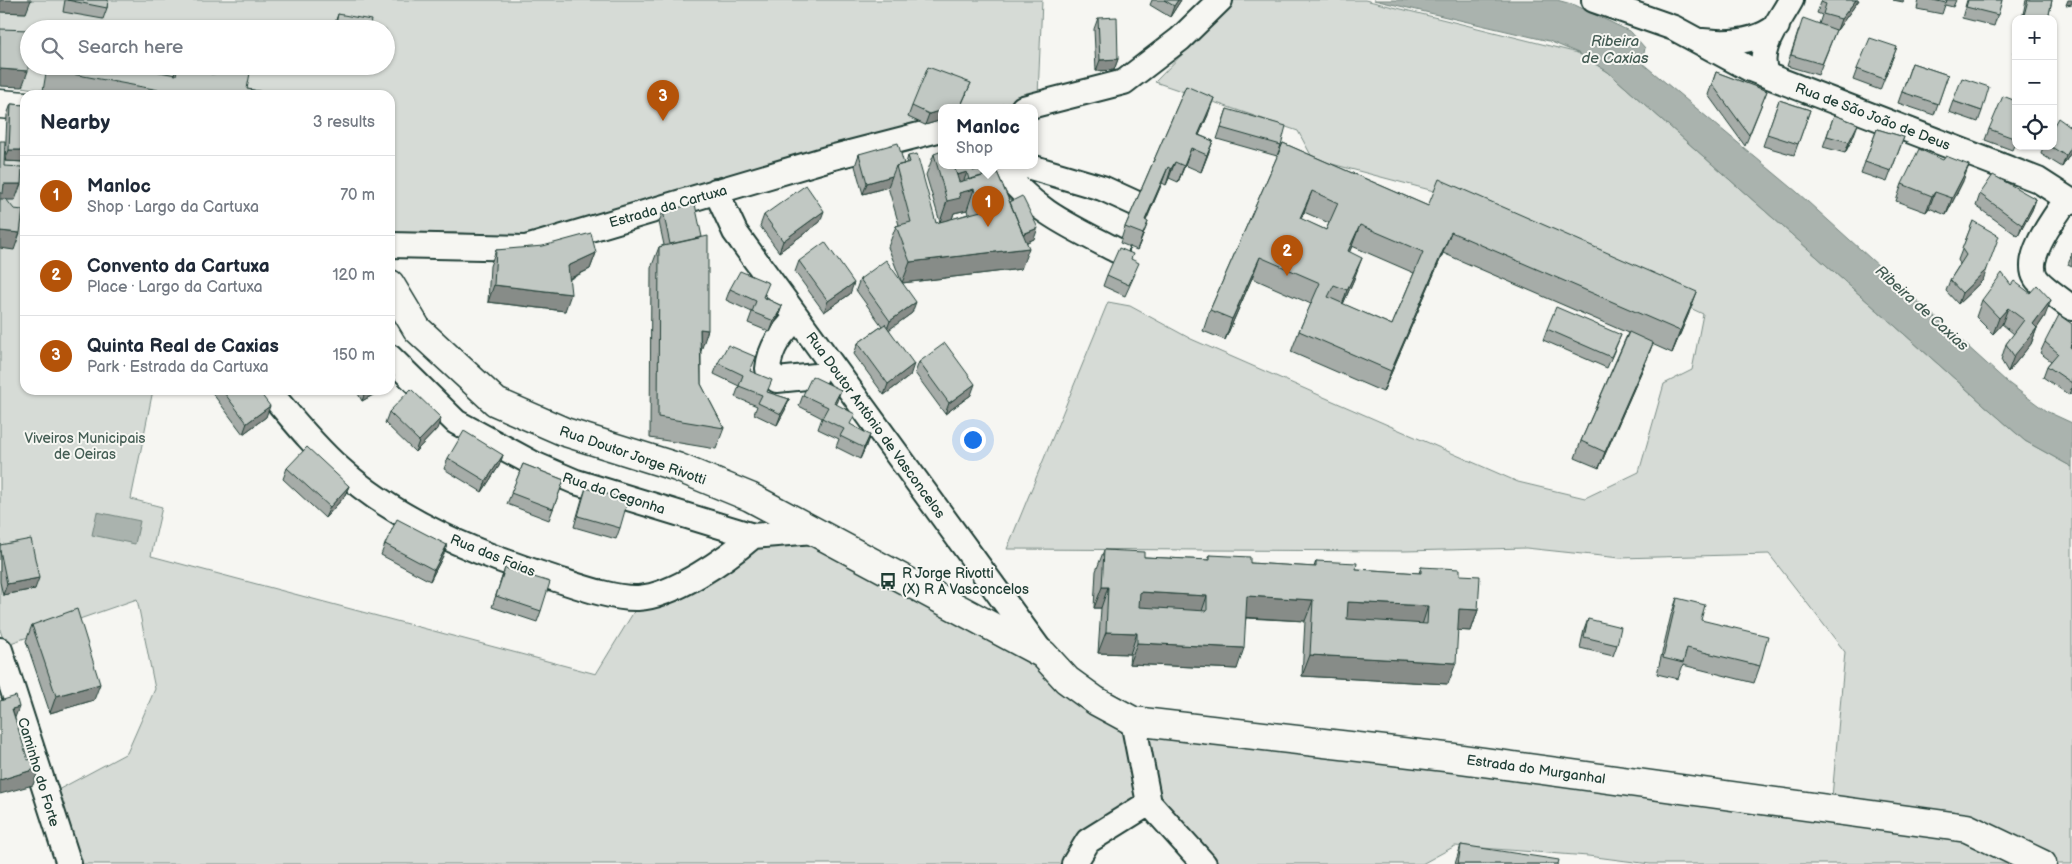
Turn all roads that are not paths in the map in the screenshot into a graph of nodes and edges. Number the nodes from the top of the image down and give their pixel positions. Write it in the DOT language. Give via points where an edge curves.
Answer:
graph roads {
  1 [pos="1220,0"];
  2 [pos="1594,0"];
  3 [pos="1650,0"];
  4 [pos="1791,0"];
  5 [pos="1632,5"];
  6 [pos="1777,26"];
  7 [pos="1674,28"];
  8 [pos="1698,41"];
  9 [pos="1767,75"];
  10 [pos="0,104"];
  11 [pos="1038,104"];
  12 [pos="20,106"];
  13 [pos="938,130"];
  14 [pos="1002,169"];
  15 [pos="1037,169"];
  16 [pos="716,192"];
  17 [pos="2069,200"];
  18 [pos="1137,204"];
  19 [pos="395,244"];
  20 [pos="1116,250"];
  21 [pos="395,292"];
  22 [pos="2072,308"];
  23 [pos="797,317"];
  24 [pos="395,362"];
  25 [pos="816,376"];
  26 [pos="272,395"];
  27 [pos="814,531"];
  28 [pos="754,536"];
  29 [pos="0,650"];
  30 [pos="1043,654"];
  31 [pos="1133,721"];
  32 [pos="1148,803"];
  33 [pos="69,864"];
  34 [pos="1074,864"];
  35 [pos="1204,864"];
  36 [pos="2042,864"];
  1 -- 11 [label="street" via="1180,39 1124,82"];
  2 -- 5 [label="street, Rua de São João de Deus"];
  3 -- 7 [label="street, Rua de São João de Deus"];
  4 -- 6 [label="street"];
  5 -- 7 [label="street, Rua de São João de Deus"];
  6 -- 8 [label="street" via="1766,35 1728,43"];
  6 -- 9 [label="street" via="1762,58"];
  7 -- 8 [label="street, Rua de São João de Deus"];
  8 -- 9 [label="street, Rua de São João de Deus"];
  9 -- 17 [label="street, Rua de São João de Deus" via="2038,180"];
  10 -- 12 [label="street"];
  13 -- 16 [label="street, Estrada da Cartuxa"];
  14 -- 20 [label="street" via="1012,182 1054,218"];
  15 -- 18 [label="street" via="1102,188"];
  16 -- 19 [label="street, Estrada da Cartuxa" via="526,248"];
  16 -- 23 [label="street, Rua Doutor António de Vasconcelos" via="735,232"];
  17 -- 22 [label="street" via="2034,254 2033,266 2036,279"];
  21 -- 27 [label="street, Rua Doutor Jorge Rivotti" via="417,329 496,402 565,432 677,467 750,497"];
  23 -- 25 [label="street" via="779,336 769,356 768,368 777,380"];
  23 -- 30 [label="street, Rua Doutor António de Vasconcelos"];
  24 -- 28 [label="street, Rua da Cegonha" via="456,422 534,464 576,482"];
  26 -- 28 [label="street, Rua das Faias" via="338,468 385,503 428,528 484,553 574,585 639,598 669,591 731,555"];
  27 -- 28 [label="street, Rua da Cegonha"];
  27 -- 30 [label="street, Rua Doutor Jorge Rivotti"];
  29 -- 33 [label="street, Caminho do Forte"];
  30 -- 31 [label="street, Estrada do Murganhal" via="1067,680 1096,701"];
  31 -- 32 [label="street"];
  31 -- 36 [label="street, Estrada do Murganhal" via="1454,758 1967,828"];
  32 -- 34 [label="street" via="1088,840"];
  32 -- 35 [label="street"];
}
